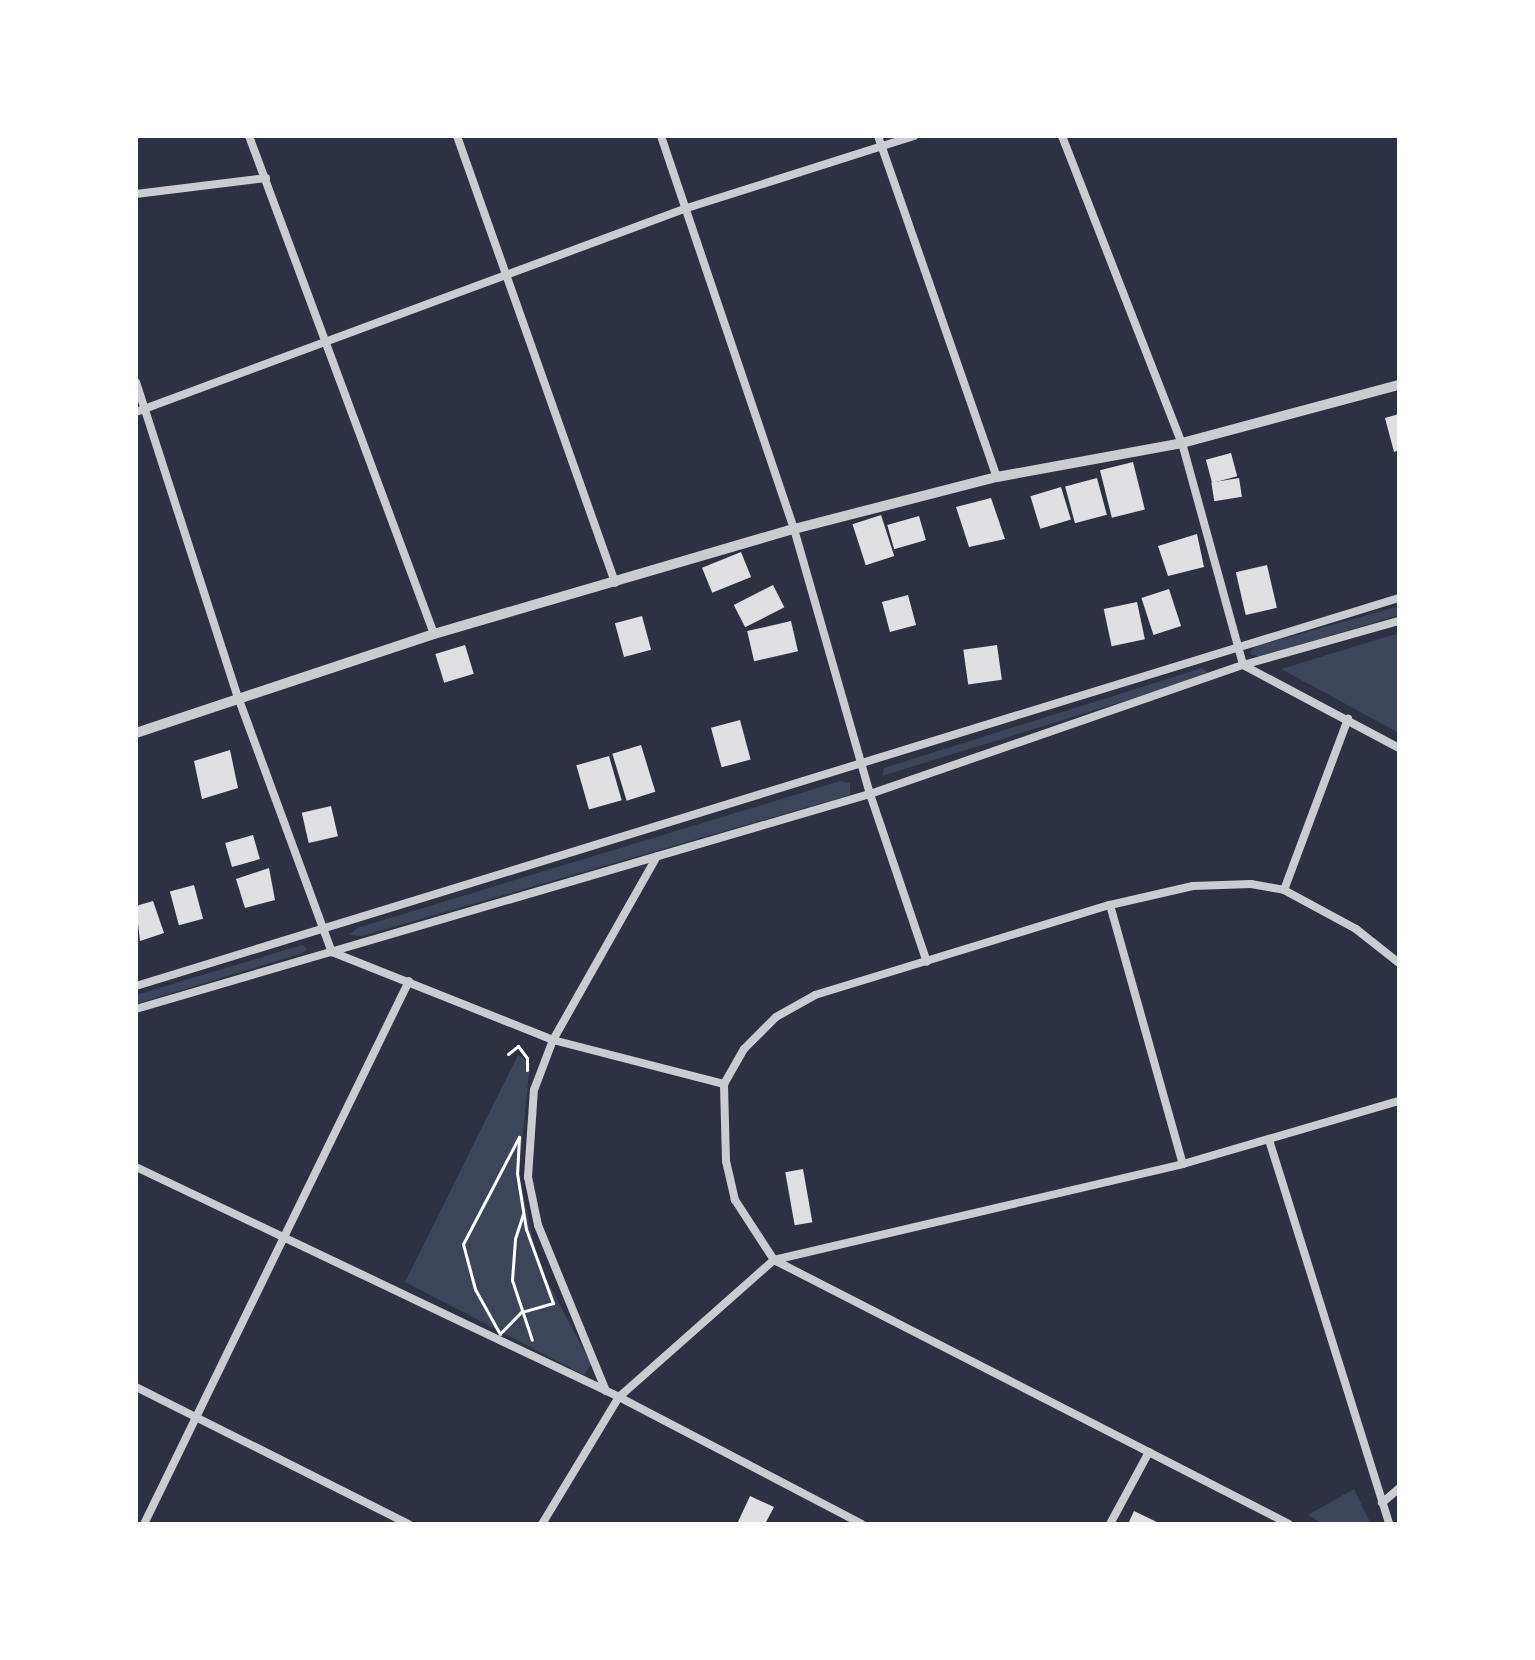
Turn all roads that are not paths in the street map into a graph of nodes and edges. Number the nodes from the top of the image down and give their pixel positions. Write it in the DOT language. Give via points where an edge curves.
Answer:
graph roads {
  1 [pos="249,136"];
  2 [pos="457,136"];
  3 [pos="661,136"];
  4 [pos="878,136"];
  5 [pos="914,136"];
  6 [pos="1062,136"];
  7 [pos="882,148"];
  8 [pos="266,178"];
  9 [pos="136,194"];
  10 [pos="687,208"];
  11 [pos="505,276"];
  12 [pos="324,344"];
  13 [pos="136,382"];
  14 [pos="1399,385"];
  15 [pos="140,410"];
  16 [pos="1182,443"];
  17 [pos="997,477"];
  18 [pos="794,529"];
  19 [pos="615,583"];
  20 [pos="1399,598"];
  21 [pos="1399,621"];
  22 [pos="434,634"];
  23 [pos="1236,645"];
  24 [pos="1243,665"];
  25 [pos="238,697"];
  26 [pos="1348,719"];
  27 [pos="136,733"];
  28 [pos="1399,748"];
  29 [pos="862,766"];
  30 [pos="870,794"];
  31 [pos="657,856"];
  32 [pos="1284,890"];
  33 [pos="1110,905"];
  34 [pos="323,927"];
  35 [pos="332,952"];
  36 [pos="927,962"];
  37 [pos="1399,963"];
  38 [pos="409,981"];
  39 [pos="136,986"];
  40 [pos="136,1009"];
  41 [pos="553,1040"];
  42 [pos="724,1084"];
  43 [pos="1399,1101"];
  44 [pos="1269,1140"];
  45 [pos="1183,1164"];
  46 [pos="136,1167"];
  47 [pos="282,1239"];
  48 [pos="774,1260"];
  49 [pos="136,1387"];
  50 [pos="606,1392"];
  51 [pos="619,1397"];
  52 [pos="197,1417"];
  53 [pos="1149,1452"];
  54 [pos="1399,1488"];
  55 [pos="1382,1503"];
  56 [pos="144,1524"];
  57 [pos="408,1524"];
  58 [pos="542,1524"];
  59 [pos="862,1524"];
  60 [pos="1110,1524"];
  61 [pos="1289,1524"];
  62 [pos="1389,1524"];
  1 -- 8 [label="street"];
  2 -- 11 [label="street"];
  3 -- 10 [label="street"];
  4 -- 7 [label="street"];
  5 -- 7 [label="street"];
  6 -- 16 [label="street"];
  7 -- 10 [label="street"];
  7 -- 17 [label="street"];
  8 -- 9 [label="street"];
  8 -- 12 [label="street"];
  10 -- 11 [label="street"];
  10 -- 18 [label="street"];
  11 -- 12 [label="street"];
  11 -- 19 [label="street"];
  12 -- 15 [label="street"];
  12 -- 22 [label="street"];
  13 -- 15 [label="street"];
  14 -- 16 [label="street"];
  15 -- 25 [label="street"];
  16 -- 17 [label="street"];
  16 -- 23 [label="street"];
  17 -- 18 [label="street"];
  18 -- 19 [label="street"];
  18 -- 29 [label="street"];
  19 -- 22 [label="street"];
  20 -- 23 [label="street"];
  21 -- 24 [label="street"];
  22 -- 25 [label="street"];
  23 -- 24 [label="street"];
  23 -- 29 [label="street"];
  24 -- 26 [label="street"];
  24 -- 30 [label="street"];
  25 -- 27 [label="street"];
  25 -- 34 [label="street"];
  26 -- 28 [label="street"];
  26 -- 32 [label="street"];
  29 -- 30 [label="street"];
  29 -- 34 [label="street"];
  30 -- 31 [label="street"];
  30 -- 36 [label="street"];
  31 -- 35 [label="street"];
  31 -- 41 [label="street"];
  32 -- 33 [label="street" via="1251,884 1193,886"];
  32 -- 37 [label="street" via="1356,929"];
  33 -- 36 [label="street"];
  33 -- 45 [label="street"];
  34 -- 35 [label="street"];
  34 -- 39 [label="street"];
  35 -- 38 [label="street"];
  35 -- 40 [label="street"];
  36 -- 42 [label="street" via="815,995 776,1017 744,1049"];
  38 -- 41 [label="street"];
  38 -- 47 [label="street"];
  41 -- 42 [label="street"];
  41 -- 50 [label="street" via="534,1090 528,1177 553,1272"];
  42 -- 48 [label="street" via="726,1161 735,1200"];
  43 -- 44 [label="street"];
  44 -- 45 [label="street"];
  44 -- 55 [label="street"];
  45 -- 48 [label="street"];
  46 -- 47 [label="street"];
  47 -- 50 [label="street"];
  47 -- 52 [label="street"];
  48 -- 51 [label="street"];
  48 -- 53 [label="street"];
  49 -- 52 [label="street"];
  50 -- 51 [label="street"];
  51 -- 58 [label="street"];
  51 -- 59 [label="street"];
  52 -- 56 [label="street"];
  52 -- 57 [label="street"];
  53 -- 60 [label="street"];
  53 -- 61 [label="street"];
  54 -- 55 [label="street"];
  55 -- 62 [label="street"];
}
